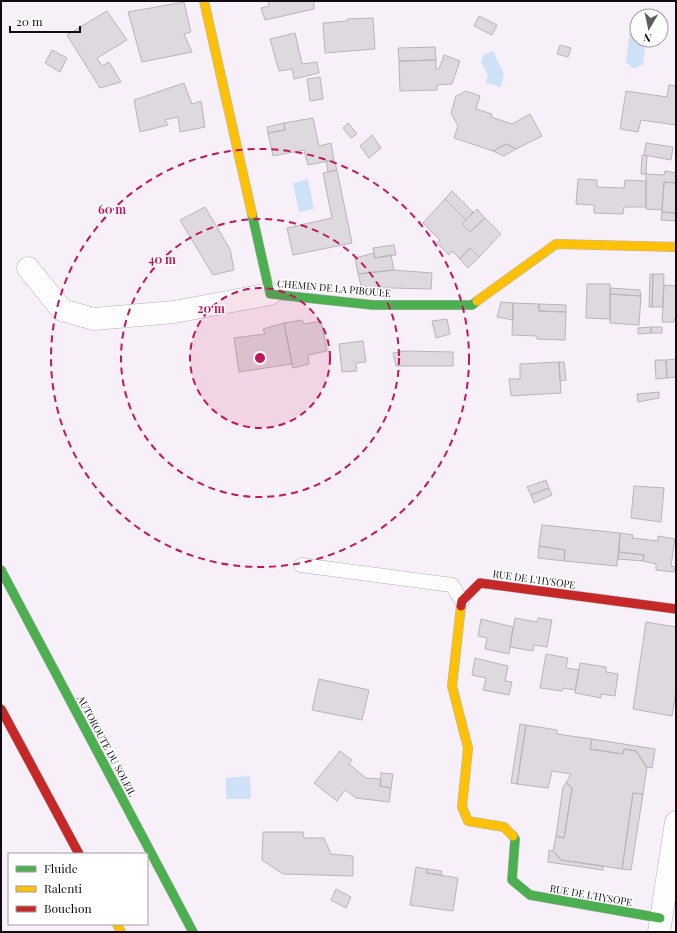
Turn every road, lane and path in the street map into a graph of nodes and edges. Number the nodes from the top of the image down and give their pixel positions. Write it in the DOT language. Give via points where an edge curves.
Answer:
graph roads {
  1 [pos="204,1"];
  2 [pos="676,247"];
  3 [pos="28,268"];
  4 [pos="270,294"];
  5 [pos="301,566"];
  6 [pos="1,570"];
  7 [pos="462,601"];
  8 [pos="676,609"];
  9 [pos="1,709"];
  10 [pos="676,822"];
  11 [pos="78,853"];
  12 [pos="659,925"];
  13 [pos="193,932"];
  1 -- 4 [label="main road, CHEMIN DE LA PIBOULE"];
  2 -- 4 [label="main road, CHEMIN DE LA PIBOULE" via="556,244 472,305 373,305"];
  3 -- 4 [label="street" via="62,310 94,319 174,312"];
  5 -- 7 [label="lane" via="452,585"];
  6 -- 13 [label="main road, AUTOROUTE DU SOLEIL"];
  7 -- 8 [label="main road, RUE DE L'HYSOPE" via="480,583"];
  7 -- 12 [label="main road, RUE DE L'HYSOPE" via="452,686 468,748 462,807 468,821 504,827 515,839 512,880 530,895"];
  9 -- 11 [label="main road"];
  10 -- 12 [label="street"];
}
